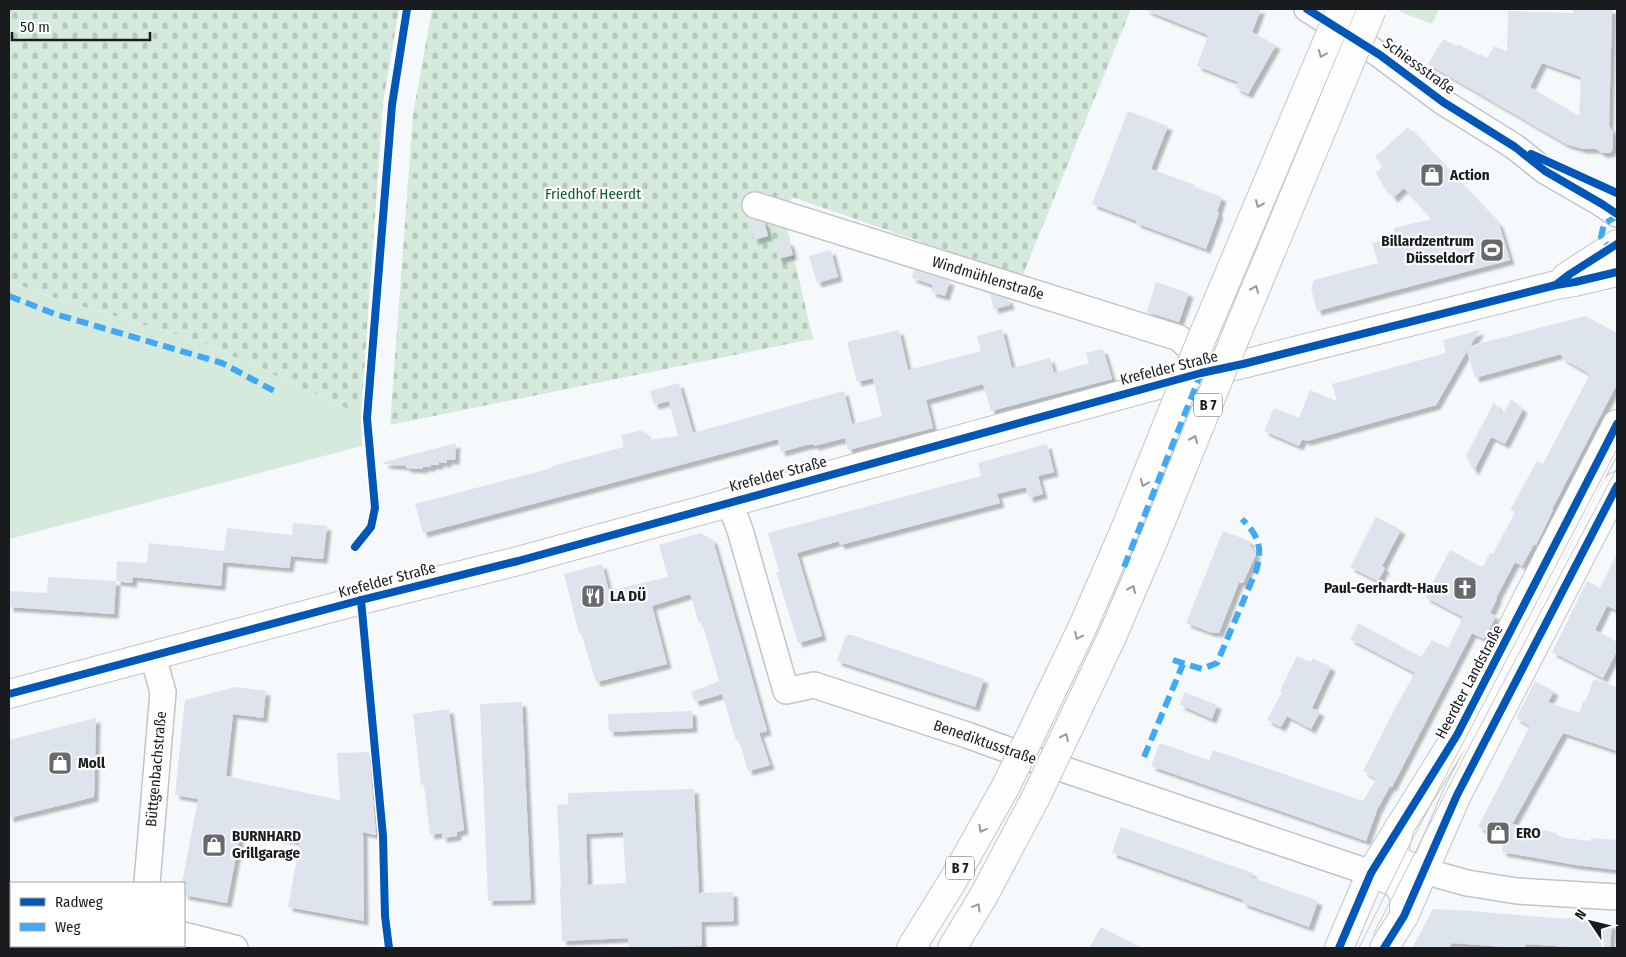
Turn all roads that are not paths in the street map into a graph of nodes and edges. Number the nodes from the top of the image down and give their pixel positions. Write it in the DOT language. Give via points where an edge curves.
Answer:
graph roads {
  1 [pos="1307,9"];
  2 [pos="1341,9"];
  3 [pos="1372,9"];
  4 [pos="1613,202"];
  5 [pos="755,205"];
  6 [pos="1617,244"];
  7 [pos="1617,272"];
  8 [pos="1556,285"];
  9 [pos="1201,373"];
  10 [pos="1617,424"];
  11 [pos="1617,486"];
  12 [pos="729,501"];
  13 [pos="152,656"];
  14 [pos="9,694"];
  15 [pos="1399,827"];
  16 [pos="1424,871"];
  17 [pos="1371,873"];
  18 [pos="148,882"];
  19 [pos="1617,897"];
  20 [pos="1404,916"];
  21 [pos="185,935"];
  22 [pos="235,948"];
  23 [pos="911,948"];
  24 [pos="952,948"];
  25 [pos="1339,948"];
  26 [pos="1384,948"];
  1 -- 4 [label="street, Schiessstraße" via="1380,55 1545,171"];
  2 -- 23 [label="main road, B 7, one-way, bridge" via="1083,626 1006,786"];
  24 -- 3 [label="main road, B 7, one-way, bridge" via="1036,797 1111,639"];
  5 -- 9 [label="street, Windmühlenstraße" via="1179,338 1194,352"];
  6 -- 8 [label="main road, Krefelder Straße"];
  7 -- 8 [label="main road, Krefelder Straße"];
  8 -- 9 [label="main road, Krefelder Straße"];
  9 -- 12 [label="main road, Krefelder Straße"];
  10 -- 15 [label="main road, Heerdter Landstraße" via="1457,735"];
  11 -- 16 [label="main road" via="1457,795"];
  12 -- 13 [label="main road, Krefelder Straße" via="518,561"];
  12 -- 17 [label="street, Benediktusstraße" via="786,691 814,685"];
  13 -- 14 [label="main road, Krefelder Straße"];
  13 -- 18 [label="street, Büttgenbachstraße" via="163,692"];
  15 -- 16 [label="main road" via="1394,850 1396,857"];
  15 -- 17 [label="main road, Heerdter Landstraße"];
  16 -- 19 [label="street" via="1467,883 1517,891"];
  16 -- 20 [label="main road"];
  17 -- 20 [label="main road" via="1398,886 1403,893"];
  17 -- 25 [label="main road, Heerdter Landstraße"];
  20 -- 26 [label="main road"];
  21 -- 22 [label="street"];
}
